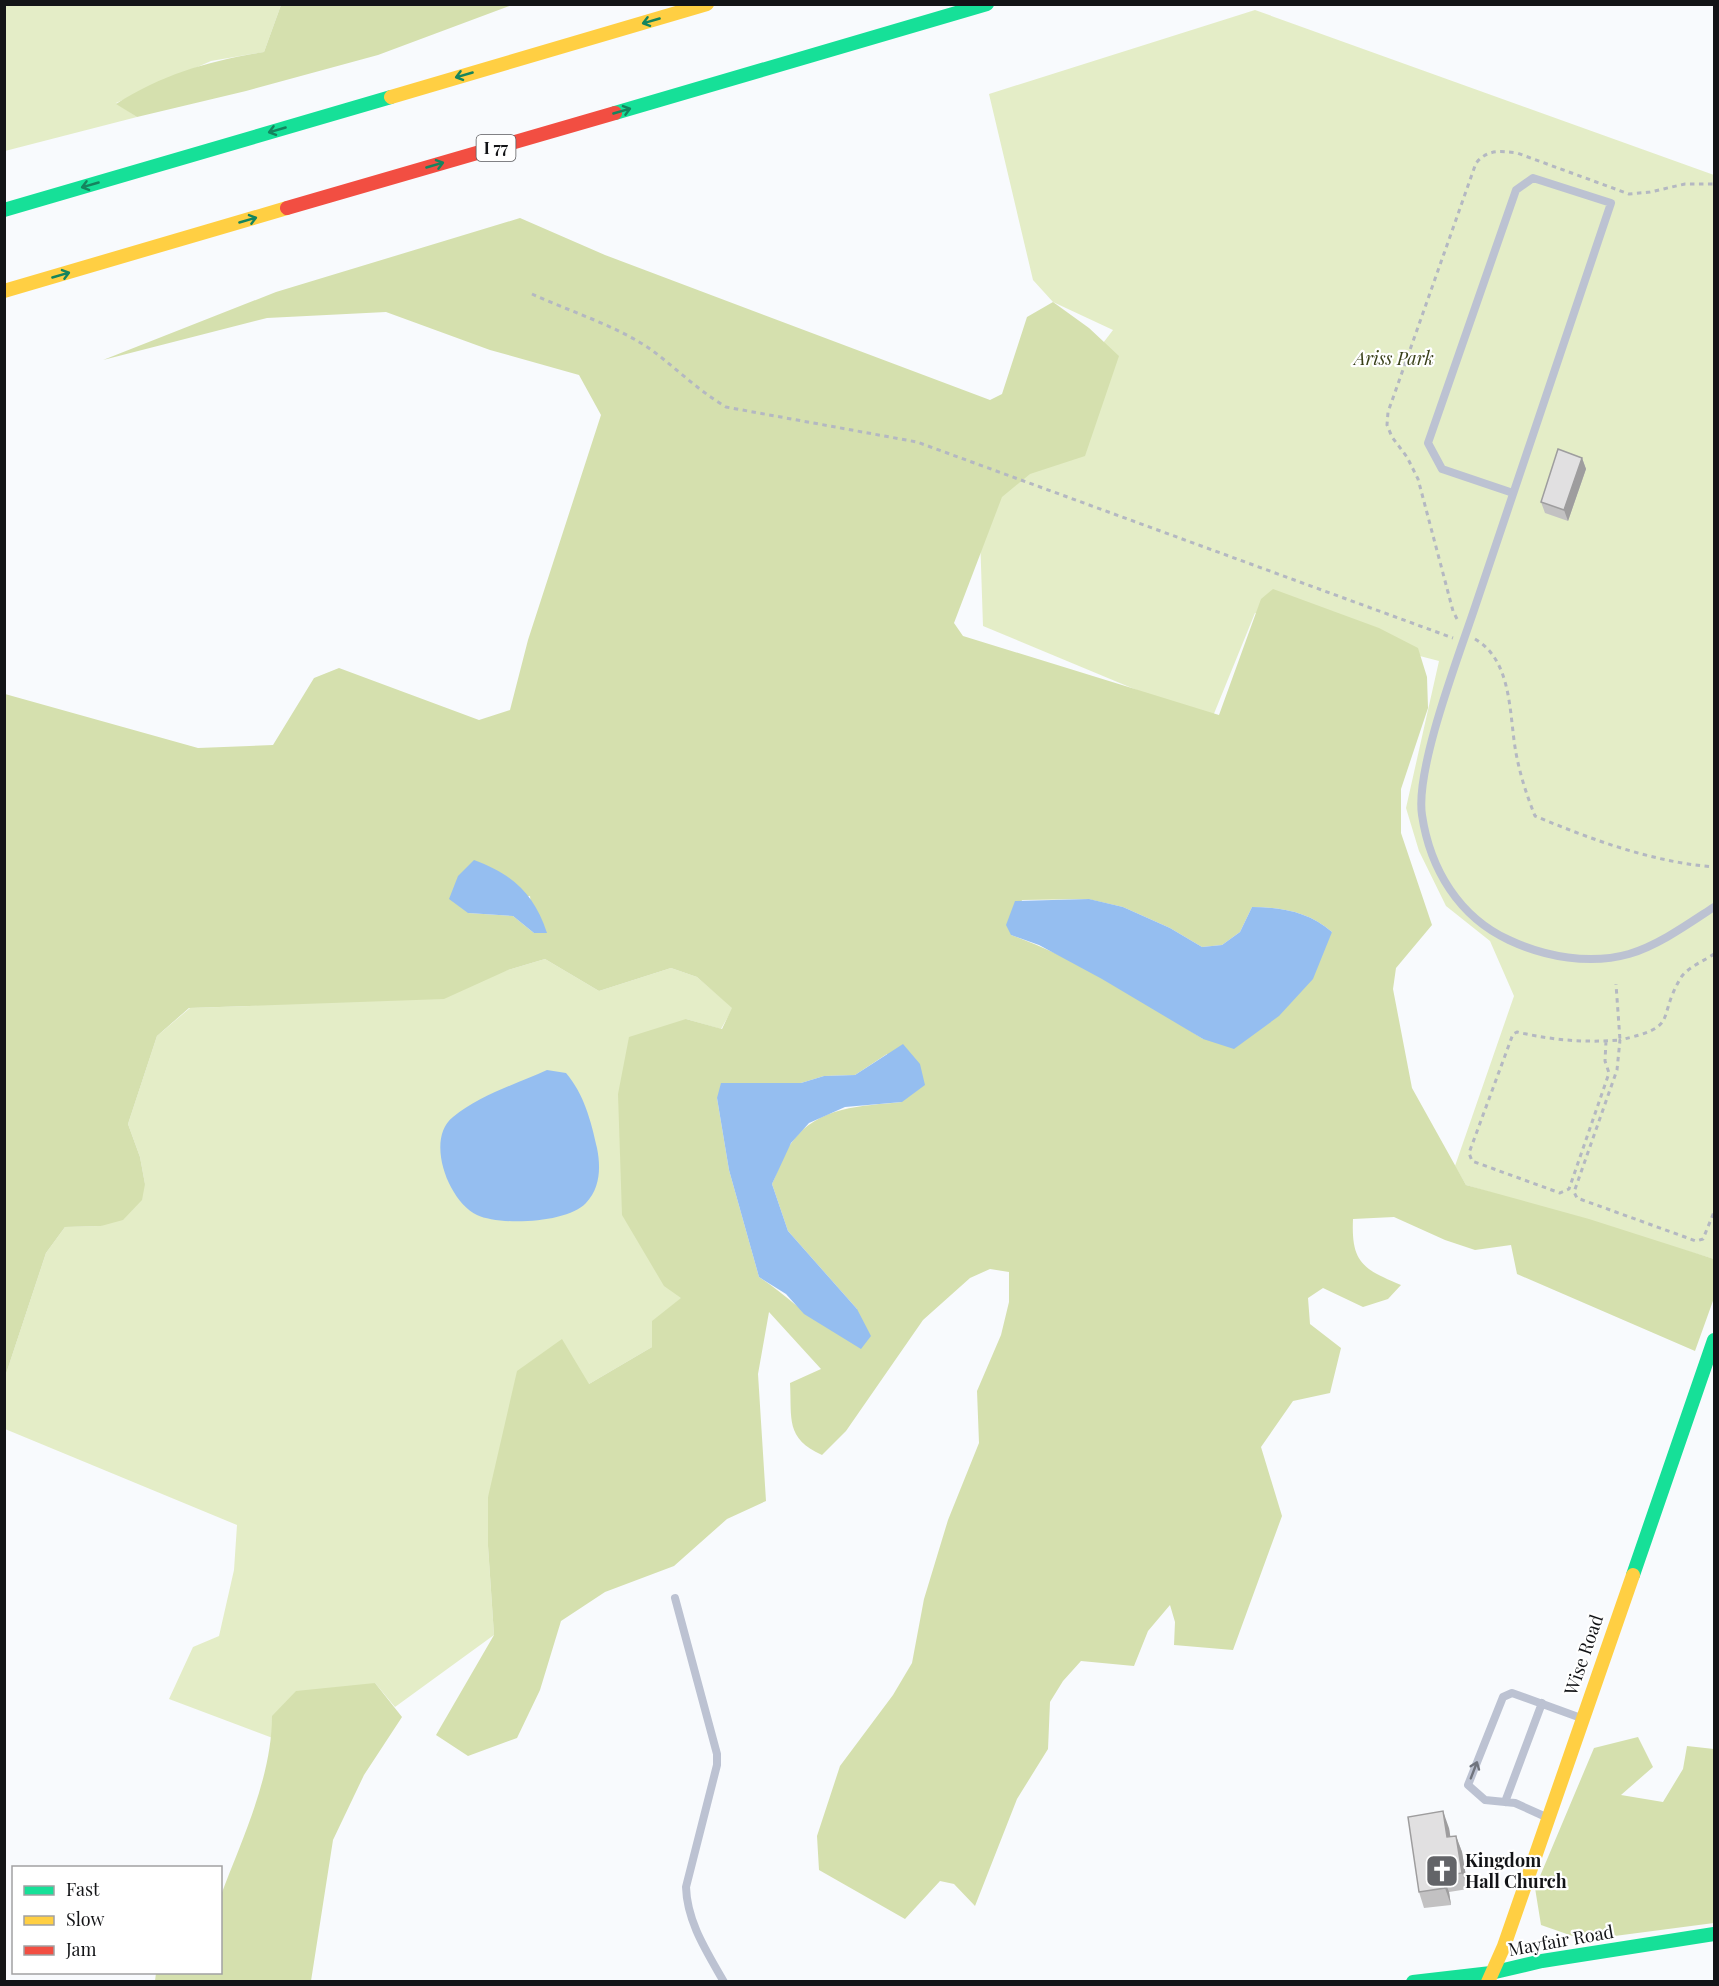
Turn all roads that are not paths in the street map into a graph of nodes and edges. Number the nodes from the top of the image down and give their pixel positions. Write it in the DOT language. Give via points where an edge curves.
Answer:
graph roads {
  1 [pos="707,4"];
  2 [pos="987,4"];
  3 [pos="4,210"];
  4 [pos="4,291"];
  5 [pos="1513,493"];
  6 [pos="1714,907"];
  7 [pos="1714,1340"];
  8 [pos="675,1598"];
  9 [pos="1542,1703"];
  10 [pos="1581,1718"];
  11 [pos="1505,1802"];
  12 [pos="1548,1817"];
  13 [pos="1714,1934"];
  14 [pos="1490,1977"];
  15 [pos="724,1982"];
  16 [pos="1413,1982"];
  1 -- 3 [label="main road, one-way"];
  4 -- 2 [label="main road, I 77, one-way"];
  5 -- 5 [label="lane" via="1611,203 1533,178 1516,190 1428,443 1442,469"];
  5 -- 6 [label="lane" via="1463,642 1425,773 1422,814 1442,879 1461,906 1496,934 1524,948 1571,958 1628,954"];
  7 -- 10 [label="main road, Wise Road"];
  8 -- 15 [label="lane" via="717,1754 686,1887 687,1904"];
  9 -- 10 [label="lane"];
  9 -- 11 [label="lane"];
  11 -- 9 [label="lane, one-way" via="1485,1800 1468,1785 1503,1697 1512,1693"];
  10 -- 12 [label="main road, Wise Road"];
  11 -- 12 [label="lane"];
  12 -- 14 [label="main road, Wise Road"];
  13 -- 14 [label="main road, Mayfair Road" via="1542,1961"];
  14 -- 16 [label="main road, Mayfair Road"];
}
